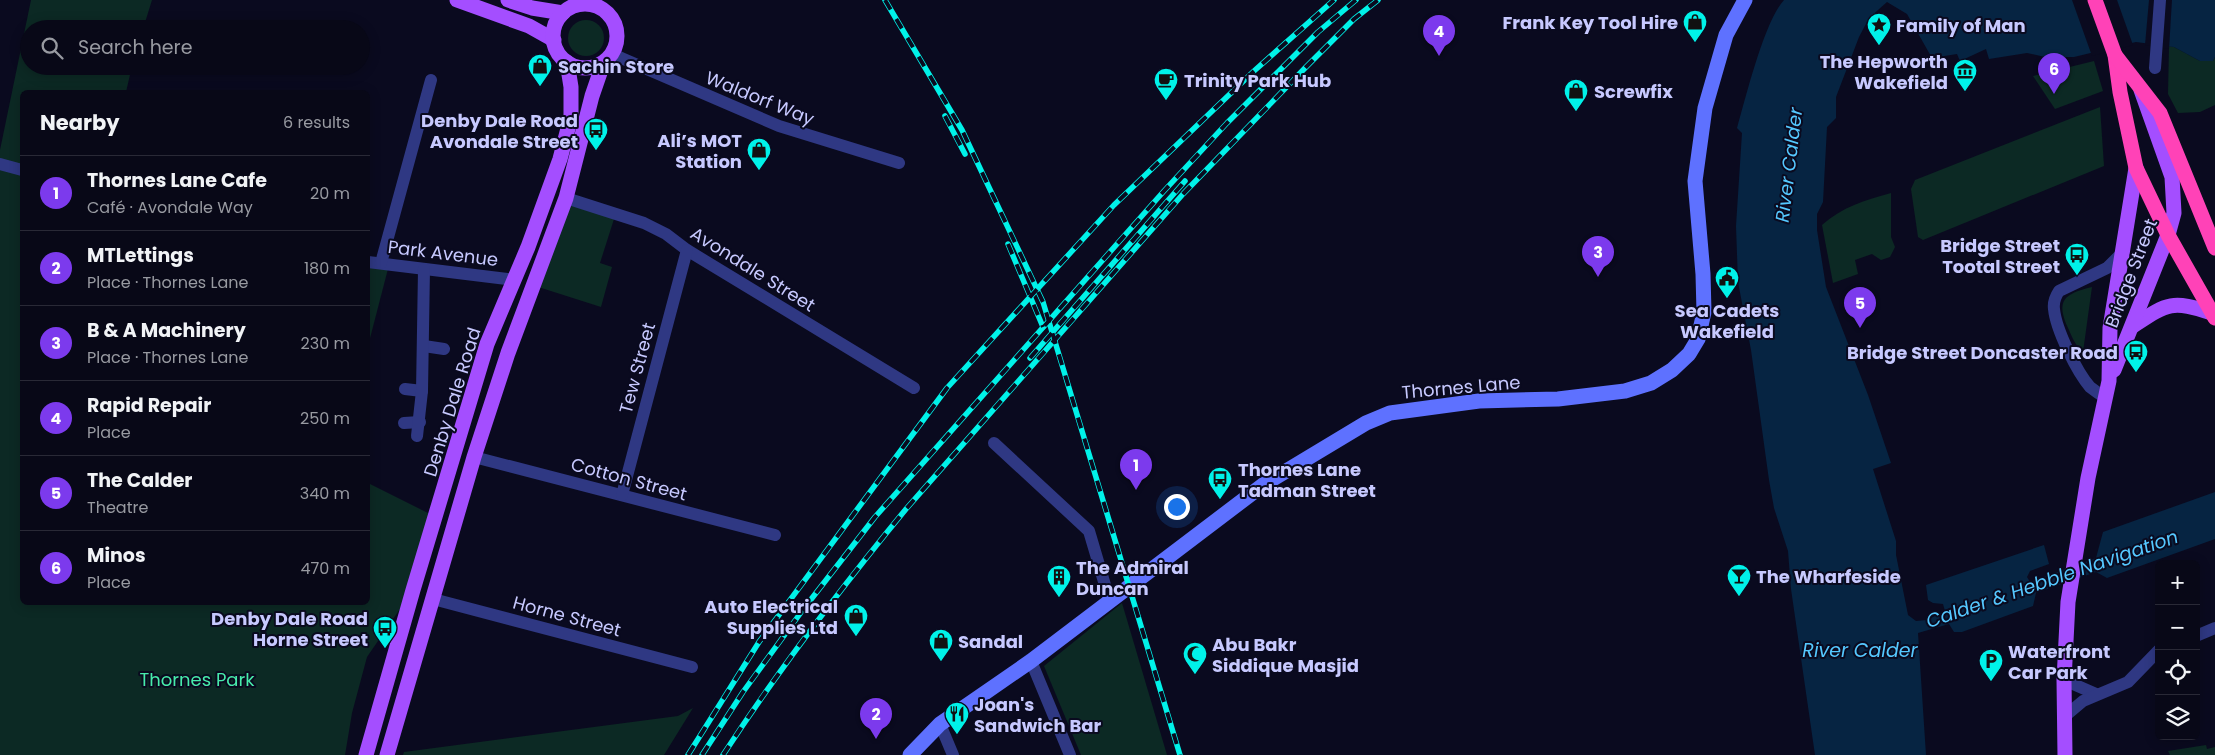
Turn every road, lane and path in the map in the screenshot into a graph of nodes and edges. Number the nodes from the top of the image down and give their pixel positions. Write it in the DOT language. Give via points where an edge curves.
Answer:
graph roads {
  1 [pos="457,0"];
  2 [pos="508,0"];
  3 [pos="1745,0"];
  4 [pos="2095,0"];
  5 [pos="2160,0"];
  6 [pos="573,7"];
  7 [pos="607,7"];
  8 [pos="554,40"];
  9 [pos="2115,55"];
  10 [pos="607,59"];
  11 [pos="567,62"];
  12 [pos="2155,68"];
  13 [pos="431,80"];
  14 [pos="2140,85"];
  15 [pos="898,163"];
  16 [pos="0,164"];
  17 [pos="2136,168"];
  18 [pos="20,169"];
  19 [pos="566,198"];
  20 [pos="2168,235"];
  21 [pos="2215,248"];
  22 [pos="687,250"];
  23 [pos="2123,252"];
  24 [pos="374,263"];
  25 [pos="424,268"];
  26 [pos="515,280"];
  27 [pos="2214,316"];
  28 [pos="2133,326"];
  29 [pos="424,346"];
  30 [pos="444,349"];
  31 [pos="2109,381"];
  32 [pos="914,388"];
  33 [pos="405,389"];
  34 [pos="422,391"];
  35 [pos="2106,398"];
  36 [pos="420,422"];
  37 [pos="404,423"];
  38 [pos="417,436"];
  39 [pos="994,443"];
  40 [pos="474,456"];
  41 [pos="622,495"];
  42 [pos="775,535"];
  43 [pos="433,599"];
  44 [pos="1110,602"];
  45 [pos="2215,628"];
  46 [pos="2200,634"];
  47 [pos="2155,654"];
  48 [pos="1031,661"];
  49 [pos="692,667"];
  50 [pos="2064,680"];
  51 [pos="2096,694"];
  52 [pos="2064,717"];
  53 [pos="940,724"];
  54 [pos="366,755"];
  55 [pos="387,755"];
  56 [pos="910,755"];
  57 [pos="953,755"];
  58 [pos="1070,755"];
  59 [pos="2065,755"];
  1 -- 8 [label="main road" via="529,26"];
  2 -- 6 [label="main road" via="532,8"];
  3 -- 44 [label="street, Thornes Lane" via="1726,35 1705,108 1695,181 1704,312 1698,339 1689,354 1651,383 1624,391 1558,399 1479,400 1390,412 1263,486"];
  4 -- 9 [label="highway"];
  5 -- 12 [label="street"];
  6 -- 7 [label="main road"];
  6 -- 8 [label="main road" via="557,21"];
  7 -- 10 [label="main road" via="617,33 617,41"];
  8 -- 11 [label="main road" via="559,54"];
  9 -- 14 [label="highway"];
  9 -- 17 [label="highway"];
  10 -- 11 [label="main road" via="584,68"];
  10 -- 15 [label="street, Waldorf Way" via="779,126"];
  10 -- 19 [label="main road, Denby Dale Road" via="592,96"];
  11 -- 26 [label="main road, Denby Dale Road" via="571,117 560,159"];
  13 -- 24 [label="street"];
  14 -- 20 [label="main road, Bridge Street" via="2172,177 2174,213"];
  14 -- 21 [label="highway" via="2160,113"];
  16 -- 18 [label="street"];
  17 -- 20 [label="highway"];
  17 -- 23 [label="main road, Bridge Street"];
  19 -- 22 [label="street, Avondale Street" via="644,223"];
  19 -- 40 [label="main road, Denby Dale Road" via="511,344"];
  20 -- 27 [label="highway"];
  20 -- 28 [label="main road, Bridge Street"];
  22 -- 32 [label="street, Avondale Street"];
  22 -- 41 [label="street, Tew Street"];
  23 -- 31 [label="main road, Bridge Street" via="2110,328"];
  23 -- 35 [label="street, Bridge Street" via="2107,268 2059,291 2055,298 2057,322 2072,358 2091,388"];
  24 -- 25 [label="street, Park Avenue"];
  25 -- 26 [label="street, Park Avenue"];
  25 -- 29 [label="street"];
  26 -- 54 [label="main road, Denby Dale Road" via="487,344"];
  27 -- 28 [label="main road" via="2186,305 2172,304"];
  28 -- 31 [label="main road, Bridge Street"];
  29 -- 30 [label="street"];
  29 -- 34 [label="street"];
  31 -- 35 [label="main road, Bridge Street"];
  33 -- 34 [label="street"];
  34 -- 36 [label="street"];
  35 -- 50 [label="main road, Bridge Street" via="2088,478 2068,602"];
  36 -- 37 [label="street"];
  36 -- 38 [label="street"];
  39 -- 44 [label="street" via="1089,531"];
  40 -- 41 [label="street, Cotton Street"];
  40 -- 43 [label="main road, Denby Dale Road"];
  41 -- 42 [label="street, Cotton Street"];
  43 -- 49 [label="street, Horne Street"];
  43 -- 55 [label="main road, Denby Dale Road"];
  44 -- 48 [label="street, Thornes Lane"];
  45 -- 46 [label="street"];
  47 -- 51 [label="street" via="2128,682"];
  48 -- 53 [label="street, Thornes Lane"];
  48 -- 58 [label="street"];
  50 -- 51 [label="street"];
  50 -- 52 [label="main road, Bridge Street"];
  51 -- 52 [label="street"];
  52 -- 59 [label="main road, Bridge Street"];
  53 -- 56 [label="street, Thornes Lane"];
  53 -- 57 [label="street"];
}
